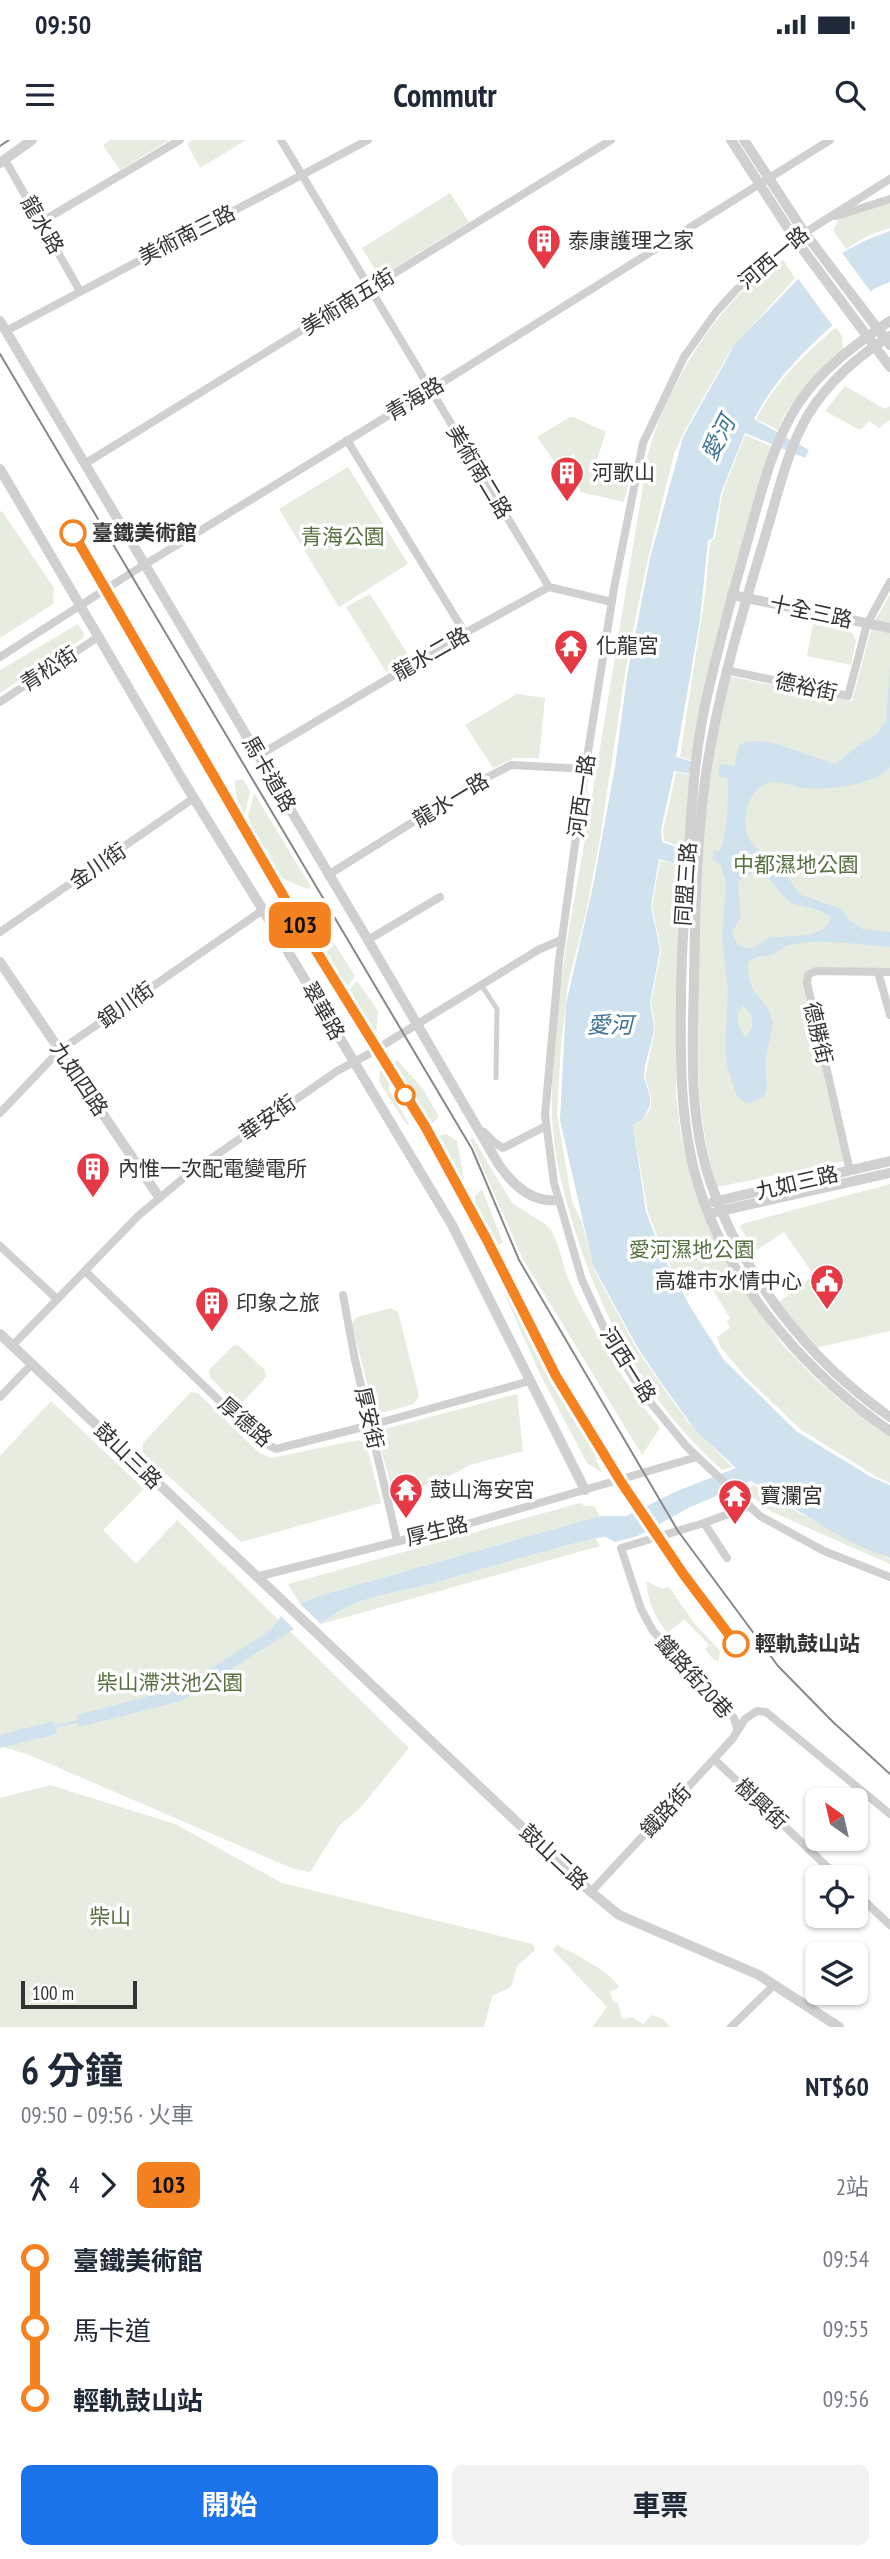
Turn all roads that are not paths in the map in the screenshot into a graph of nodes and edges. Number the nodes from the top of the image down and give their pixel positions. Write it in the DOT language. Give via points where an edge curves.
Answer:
graph roads {
  1 [pos="32,140"];
  2 [pos="180,140"];
  3 [pos="281,140"];
  4 [pos="368,140"];
  5 [pos="611,140"];
  6 [pos="731,140"];
  7 [pos="744,140"];
  8 [pos="830,140"];
  9 [pos="2,161"];
  10 [pos="302,176"];
  11 [pos="768,177"];
  12 [pos="890,179"];
  13 [pos="758,184"];
  14 [pos="890,199"];
  15 [pos="823,220"];
  16 [pos="41,222"];
  17 [pos="804,232"];
  18 [pos="794,239"];
  19 [pos="369,289"];
  20 [pos="80,291"];
  21 [pos="0,321"];
  22 [pos="890,321"];
  23 [pos="878,329"];
  24 [pos="6,331"];
  25 [pos="867,336"];
  26 [pos="888,340"];
  27 [pos="875,346"];
  28 [pos="890,367"];
  29 [pos="822,374"];
  30 [pos="833,383"];
  31 [pos="430,390"];
  32 [pos="347,440"];
  33 [pos="86,463"];
  34 [pos="0,470"];
  35 [pos="145,565"];
  36 [pos="890,582"];
  37 [pos="548,587"];
  38 [pos="732,595"];
  39 [pos="746,598"];
  40 [pos="612,602"];
  41 [pos="81,606"];
  42 [pos="867,624"];
  43 [pos="890,628"];
  44 [pos="465,633"];
  45 [pos="98,637"];
  46 [pos="0,657"];
  47 [pos="726,670"];
  48 [pos="0,702"];
  49 [pos="258,756"];
  50 [pos="586,769"];
  51 [pos="194,798"];
  52 [pos="328,874"];
  53 [pos="440,897"];
  54 [pos="263,910"];
  55 [pos="0,932"];
  56 [pos="368,940"];
  57 [pos="561,940"];
  58 [pos="0,962"];
  59 [pos="878,972"];
  60 [pos="890,972"];
  61 [pos="482,986"];
  62 [pos="890,1015"];
  63 [pos="418,1024"];
  64 [pos="60,1051"];
  65 [pos="354,1062"];
  66 [pos="496,1078"];
  67 [pos="0,1113"];
  68 [pos="473,1121"];
  69 [pos="546,1126"];
  70 [pos="890,1161"];
  71 [pos="850,1171"];
  72 [pos="890,1173"];
  73 [pos="159,1197"];
  74 [pos="558,1200"];
  75 [pos="720,1206"];
  76 [pos="706,1209"];
  77 [pos="0,1246"];
  78 [pos="85,1271"];
  79 [pos="760,1280"];
  80 [pos="749,1287"];
  81 [pos="343,1295"];
  82 [pos="57,1299"];
  83 [pos="0,1334"];
  84 [pos="12,1346"];
  85 [pos="813,1351"];
  86 [pos="804,1360"];
  87 [pos="32,1364"];
  88 [pos="530,1381"];
  89 [pos="0,1398"];
  90 [pos="890,1417"];
  91 [pos="371,1425"];
  92 [pos="890,1431"];
  93 [pos="697,1457"];
  94 [pos="585,1490"];
  95 [pos="750,1506"];
  96 [pos="704,1523"];
  97 [pos="397,1541"];
  98 [pos="727,1558"];
  99 [pos="256,1577"];
  100 [pos="890,1577"];
  101 [pos="737,1728"];
  102 [pos="714,1759"];
  103 [pos="890,1814"];
  104 [pos="825,1865"];
  105 [pos="591,1892"];
  106 [pos="868,1904"];
  107 [pos="890,1925"];
  108 [pos="774,1985"];
  109 [pos="731,2027"];
  110 [pos="839,2027"];
  1 -- 9 [label="street"];
  2 -- 16 [label="street"];
  3 -- 10 [label="street, 美術南二路"];
  4 -- 10 [label="street, 美術南三路"];
  5 -- 19 [label="street, 美術南五街"];
  6 -- 13 [label="street"];
  7 -- 11 [label="street"];
  8 -- 11 [label="street, 青海路"];
  9 -- 16 [label="street, 龍水路"];
  10 -- 19 [label="street, 美術南二路"];
  10 -- 20 [label="street, 美術南三路"];
  11 -- 13 [label="street, 青海路"];
  11 -- 17 [label="street"];
  12 -- 15 [label="street, 河西一路"];
  13 -- 18 [label="street"];
  13 -- 31 [label="street, 青海路"];
  14 -- 15 [label="street"];
  15 -- 17 [label="street, 河西一路"];
  16 -- 20 [label="street, 龍水路"];
  17 -- 18 [label="street, 河西一路"];
  17 -- 23 [label="street"];
  18 -- 25 [label="street"];
  18 -- 40 [label="street, 河西一路" via="737,289 684,357 643,443"];
  19 -- 31 [label="street, 美術南二路"];
  19 -- 33 [label="street, 美術南五街"];
  20 -- 24 [label="street, 美術南三路"];
  21 -- 24 [label="street, 馬卡道路"];
  22 -- 23 [label="street, 同盟三路"];
  23 -- 25 [label="street, 同盟三路"];
  23 -- 26 [label="street"];
  24 -- 33 [label="street, 馬卡道路"];
  25 -- 27 [label="street"];
  25 -- 29 [label="street, 同盟三路"];
  26 -- 27 [label="street, 同盟三路"];
  27 -- 28 [label="street"];
  27 -- 30 [label="street, 同盟三路"];
  29 -- 30 [label="street"];
  29 -- 38 [label="street, 同盟三路" via="797,406 779,441"];
  30 -- 39 [label="street, 同盟三路" via="801,429"];
  31 -- 32 [label="street, 青海路"];
  31 -- 37 [label="street, 美術南二路"];
  32 -- 35 [label="street, 青海路"];
  32 -- 44 [label="street"];
  33 -- 35 [label="street, 馬卡道路"];
  34 -- 41 [label="street, 翠華路"];
  35 -- 41 [label="street, 青海路"];
  35 -- 49 [label="street, 馬卡道路"];
  36 -- 42 [label="street, 德裕街"];
  37 -- 40 [label="street"];
  37 -- 44 [label="street, 龍水二路"];
  38 -- 39 [label="street, 十全三路"];
  38 -- 76 [label="street, 同盟三路" via="705,703 694,773 681,962 683,1111"];
  39 -- 42 [label="street, 十全三路"];
  39 -- 47 [label="street, 同盟三路"];
  40 -- 50 [label="street, 河西一路"];
  41 -- 45 [label="street, 翠華路"];
  41 -- 46 [label="street, 青海路"];
  42 -- 43 [label="street, 十全三路"];
  42 -- 47 [label="street, 德裕街" via="848,696"];
  44 -- 49 [label="street, 龍水二路"];
  45 -- 48 [label="street, 青松街"];
  45 -- 51 [label="street, 翠華路"];
  47 -- 75 [label="street, 同盟三路" via="706,775 697,864 692,1047 695,1111"];
  49 -- 52 [label="street, 馬卡道路"];
  50 -- 52 [label="street, 龍水一路" via="511,765"];
  50 -- 57 [label="street, 河西一路"];
  51 -- 54 [label="street, 翠華路"];
  51 -- 55 [label="street, 金川街"];
  52 -- 56 [label="street, 馬卡道路"];
  53 -- 56 [label="street"];
  54 -- 64 [label="street, 銀川街"];
  54 -- 65 [label="street, 翠華路"];
  56 -- 63 [label="street, 馬卡道路"];
  57 -- 61 [label="street, 華安街"];
  57 -- 69 [label="street, 河西一路"];
  58 -- 64 [label="street, 九如四路"];
  59 -- 60 [label="street, 德勝街"];
  59 -- 62 [label="street"];
  59 -- 71 [label="street, 德勝街" via="816,971 808,975"];
  61 -- 63 [label="street, 華安街"];
  61 -- 66 [label="street" via="497,1009"];
  63 -- 65 [label="street, 華安街"];
  63 -- 68 [label="street, 馬卡道路"];
  64 -- 67 [label="street, 銀川街"];
  64 -- 73 [label="street, 九如四路"];
  65 -- 73 [label="street, 華安街"];
  65 -- 88 [label="street, 翠華路" via="452,1225"];
  68 -- 69 [label="street" via="503,1148"];
  68 -- 74 [label="street, 馬卡道路" via="514,1184 542,1200"];
  69 -- 74 [label="street, 河西一路"];
  70 -- 71 [label="street, 九如三路"];
  71 -- 75 [label="street, 九如三路"];
  72 -- 75 [label="street, 九如三路"];
  73 -- 78 [label="street, 華安街"];
  74 -- 93 [label="street, 河西一路" via="579,1272 609,1339 645,1396"];
  75 -- 76 [label="street, 九如三路"];
  75 -- 79 [label="street, 同盟三路"];
  76 -- 80 [label="street, 同盟三路"];
  77 -- 82 [label="street"];
  78 -- 82 [label="street, 華安街"];
  78 -- 91 [label="street, 厚德路" via="271,1448"];
  79 -- 80 [label="street"];
  79 -- 85 [label="street, 同盟三路"];
  80 -- 86 [label="street, 同盟三路"];
  81 -- 91 [label="street, 厚安街"];
  82 -- 84 [label="street, 華安街"];
  83 -- 84 [label="street, 鼓山三路"];
  84 -- 87 [label="street, 鼓山三路"];
  85 -- 86 [label="street"];
  85 -- 90 [label="street, 同盟三路"];
  86 -- 92 [label="street, 同盟三路"];
  87 -- 89 [label="street"];
  87 -- 99 [label="street, 鼓山三路"];
  88 -- 91 [label="street, 厚德路"];
  88 -- 94 [label="street, 翠華路"];
  91 -- 97 [label="street, 厚安街"];
  93 -- 94 [label="street, 厚生路"];
  93 -- 95 [label="street, 河西一路"];
  94 -- 97 [label="street, 厚生路"];
  95 -- 96 [label="street"];
  95 -- 100 [label="street" via="813,1545"];
  96 -- 98 [label="street"];
  96 -- 101 [label="street, 鐵路街20巷" via="621,1548 653,1631 734,1718"];
  97 -- 99 [label="street, 厚生路"];
  99 -- 105 [label="street, 鼓山二路"];
  101 -- 102 [label="street, 鐵路街"];
  101 -- 103 [label="street" via="751,1713 766,1712"];
  102 -- 104 [label="street, 樹興街"];
  102 -- 105 [label="street, 鐵路街"];
  105 -- 108 [label="street, 鼓山二路" via="620,1915"];
  106 -- 107 [label="street"];
  108 -- 109 [label="street"];
  108 -- 110 [label="street, 鼓山二路"];
}
